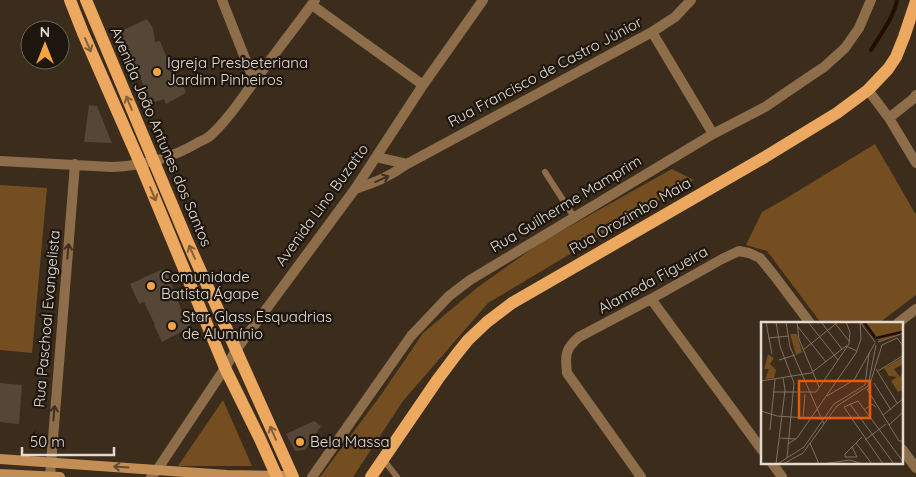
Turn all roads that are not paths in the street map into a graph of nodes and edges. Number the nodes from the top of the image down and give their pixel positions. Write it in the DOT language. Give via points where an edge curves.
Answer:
graph roads {
  1 [pos="70,0"];
  2 [pos="86,0"];
  3 [pos="222,0"];
  4 [pos="483,0"];
  5 [pos="691,0"];
  6 [pos="871,0"];
  7 [pos="916,1"];
  8 [pos="313,2"];
  9 [pos="652,32"];
  10 [pos="254,81"];
  11 [pos="423,85"];
  12 [pos="868,90"];
  13 [pos="916,95"];
  14 [pos="889,118"];
  15 [pos="713,134"];
  16 [pos="376,157"];
  17 [pos="0,160"];
  18 [pos="154,162"];
  19 [pos="140,163"];
  20 [pos="916,163"];
  21 [pos="75,164"];
  22 [pos="407,164"];
  23 [pos="545,172"];
  24 [pos="355,189"];
  25 [pos="574,217"];
  26 [pos="651,300"];
  27 [pos="916,309"];
  28 [pos="809,322"];
  29 [pos="899,322"];
  30 [pos="236,350"];
  31 [pos="225,368"];
  32 [pos="761,449"];
  33 [pos="904,452"];
  34 [pos="0,459"];
  35 [pos="383,459"];
  36 [pos="50,462"];
  37 [pos="773,464"];
  38 [pos="916,468"];
  39 [pos="154,473"];
  40 [pos="0,474"];
  41 [pos="276,476"];
  42 [pos="293,476"];
  43 [pos="55,477"];
  44 [pos="312,477"];
  45 [pos="371,477"];
  46 [pos="396,477"];
  47 [pos="641,477"];
  48 [pos="782,477"];
  1 -- 19 [label="main road, Avenida João Antunes dos Santos, one-way"];
  18 -- 2 [label="main road, Avenida João Antunes dos Santos, one-way"];
  3 -- 10 [label="street"];
  4 -- 11 [label="street, Avenida Lino Buzatto"];
  5 -- 9 [label="street, Rua Francisco de Castro Júnior"];
  6 -- 15 [label="street, Rua Guilherme Mamprim" via="859,28 845,48 824,67 765,107"];
  7 -- 12 [label="main road, Rua Orozimbo Maia" via="896,57"];
  8 -- 10 [label="street"];
  8 -- 11 [label="street"];
  9 -- 15 [label="street"];
  9 -- 22 [label="street, Rua Francisco de Castro Júnior"];
  10 -- 18 [label="street" via="211,135 185,151"];
  11 -- 16 [label="street, Avenida Lino Buzatto"];
  12 -- 14 [label="street"];
  12 -- 35 [label="main road, Rua Orozimbo Maia" via="837,113 512,303 487,322 452,361"];
  13 -- 14 [label="street"];
  14 -- 20 [label="street"];
  15 -- 25 [label="street, Rua Guilherme Mamprim"];
  16 -- 22 [label="street"];
  16 -- 24 [label="street, Avenida Lino Buzatto"];
  17 -- 21 [label="street"];
  18 -- 19 [label="street"];
  30 -- 18 [label="main road, Avenida João Antunes dos Santos, one-way"];
  19 -- 21 [label="street" via="128,167"];
  19 -- 31 [label="main road, Avenida João Antunes dos Santos, one-way"];
  36 -- 21 [label="street, Rua Paschoal Evangelista, one-way"];
  24 -- 22 [label="street, Rua Francisco de Castro Júnior, one-way" via="382,180"];
  23 -- 25 [label="lane"];
  24 -- 30 [label="street, Avenida Lino Buzatto"];
  25 -- 44 [label="street, Rua Guilherme Mamprim" via="449,296 411,336"];
  26 -- 28 [label="street, Alameda Figueira" via="739,251 760,258"];
  26 -- 32 [label="street"];
  26 -- 47 [label="street, Alameda Figueira" via="579,337 566,351 567,373"];
  27 -- 29 [label="street"];
  30 -- 31 [label="street, Avenida Lino Buzatto"];
  42 -- 30 [label="main road, Avenida João Antunes dos Santos, one-way"];
  31 -- 39 [label="street, Avenida Lino Buzatto"];
  31 -- 41 [label="main road, Avenida João Antunes dos Santos"];
  33 -- 38 [label="street"];
  34 -- 36 [label="main road"];
  35 -- 45 [label="main road, Rua Orozimbo Maia"];
  35 -- 46 [label="lane"];
  39 -- 36 [label="main road, one-way"];
  36 -- 43 [label="street, Rua Paschoal Evangelista"];
  37 -- 48 [label="street"];
  39 -- 41 [label="main road"];
  40 -- 43 [label="main road"];
  41 -- 42 [label="main road"];
}
